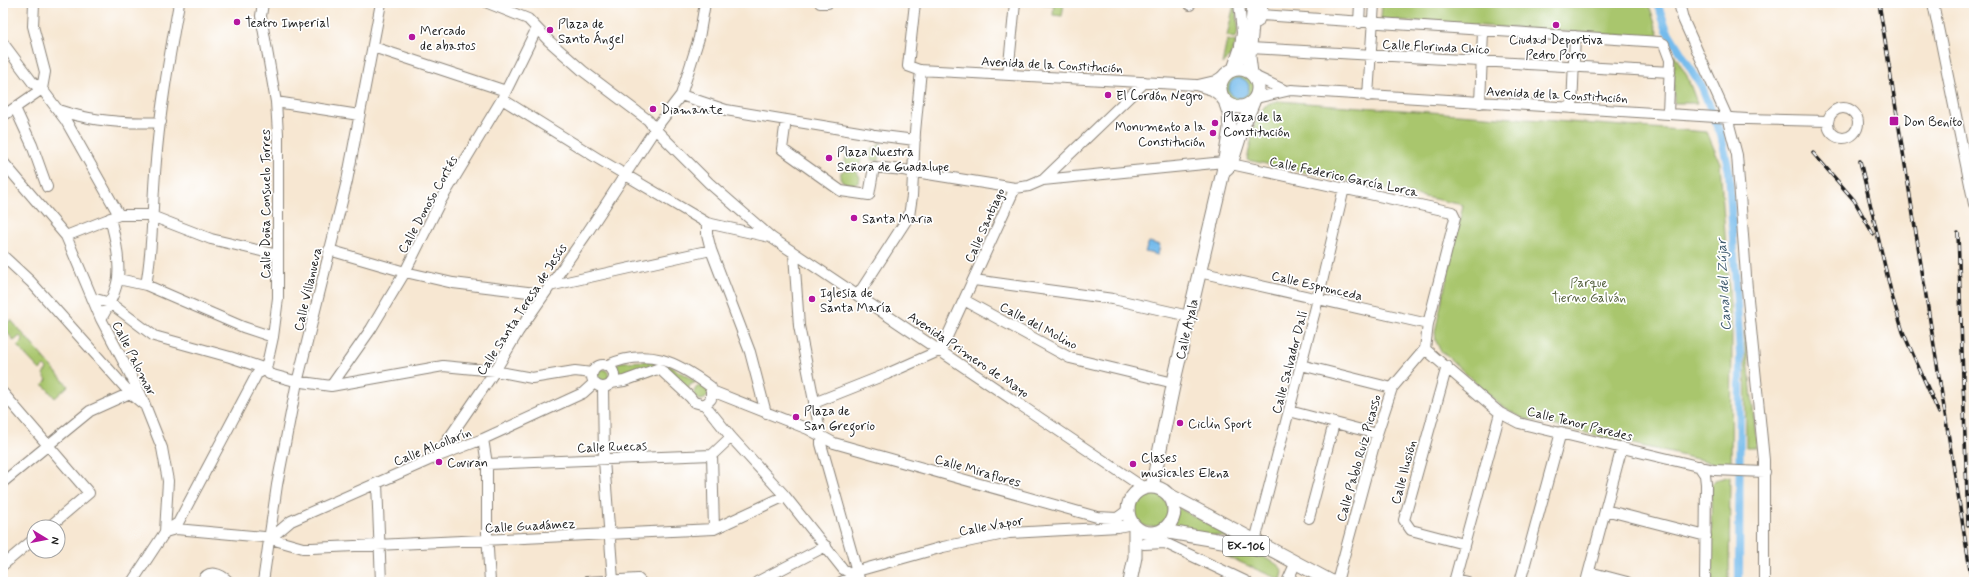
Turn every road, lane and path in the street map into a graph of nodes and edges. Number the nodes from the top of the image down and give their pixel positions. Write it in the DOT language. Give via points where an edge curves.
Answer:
graph roads {
  1 [pos="34,3"];
  2 [pos="179,3"];
  3 [pos="263,3"];
  4 [pos="382,3"];
  5 [pos="488,3"];
  6 [pos="705,3"];
  7 [pos="915,3"];
  8 [pos="1015,3"];
  9 [pos="1239,3"];
  10 [pos="1253,3"];
  11 [pos="1263,3"];
  12 [pos="1360,3"];
  13 [pos="1374,3"];
  14 [pos="1679,3"];
  15 [pos="1933,3"];
  16 [pos="1261,16"];
  17 [pos="1359,23"];
  18 [pos="1373,24"];
  19 [pos="538,30"];
  20 [pos="1483,31"];
  21 [pos="1575,36"];
  22 [pos="3,42"];
  23 [pos="1248,42"];
  24 [pos="373,47"];
  25 [pos="1371,56"];
  26 [pos="1481,62"];
  27 [pos="1574,66"];
  28 [pos="1232,69"];
  29 [pos="921,70"];
  30 [pos="1670,72"];
  31 [pos="1008,74"];
  32 [pos="1252,74"];
  33 [pos="1126,81"];
  34 [pos="1145,82"];
  35 [pos="1196,85"];
  36 [pos="42,89"];
  37 [pos="1284,90"];
  38 [pos="1135,92"];
  39 [pos="504,95"];
  40 [pos="681,95"];
  41 [pos="1368,96"];
  42 [pos="1223,100"];
  43 [pos="1254,100"];
  44 [pos="276,102"];
  45 [pos="1480,103"];
  46 [pos="14,108"];
  47 [pos="1572,108"];
  48 [pos="58,110"];
  49 [pos="1723,112"];
  50 [pos="1668,114"];
  51 [pos="359,115"];
  52 [pos="3,116"];
  53 [pos="1743,118"];
  54 [pos="786,120"];
  55 [pos="1828,121"];
  56 [pos="161,122"];
  57 [pos="654,129"];
  58 [pos="914,140"];
  59 [pos="1734,140"];
  60 [pos="3,162"];
  61 [pos="1226,166"];
  62 [pos="914,172"];
  63 [pos="625,175"];
  64 [pos="1043,180"];
  65 [pos="47,187"];
  66 [pos="1015,188"];
  67 [pos="1344,188"];
  68 [pos="1974,204"];
  69 [pos="115,216"];
  70 [pos="154,216"];
  71 [pos="707,223"];
  72 [pos="66,236"];
  73 [pos="772,238"];
  74 [pos="329,250"];
  75 [pos="711,250"];
  76 [pos="3,256"];
  77 [pos="278,256"];
  78 [pos="799,263"];
  79 [pos="405,272"];
  80 [pos="1199,272"];
  81 [pos="118,279"];
  82 [pos="974,280"];
  83 [pos="146,285"];
  84 [pos="546,290"];
  85 [pos="858,295"];
  86 [pos="92,298"];
  87 [pos="1319,298"];
  88 [pos="964,300"];
  89 [pos="110,302"];
  90 [pos="1189,316"];
  91 [pos="101,319"];
  92 [pos="1428,324"];
  93 [pos="273,337"];
  94 [pos="1425,348"];
  95 [pos="941,350"];
  96 [pos="122,360"];
  97 [pos="1301,365"];
  98 [pos="605,366"];
  99 [pos="1447,366"];
  100 [pos="109,368"];
  101 [pos="266,369"];
  102 [pos="496,371"];
  103 [pos="592,372"];
  104 [pos="134,381"];
  105 [pos="298,382"];
  106 [pos="1174,383"];
  107 [pos="602,385"];
  108 [pos="331,386"];
  109 [pos="708,387"];
  110 [pos="1392,388"];
  111 [pos="130,393"];
  112 [pos="4,397"];
  113 [pos="690,397"];
  114 [pos="814,403"];
  115 [pos="701,405"];
  116 [pos="145,407"];
  117 [pos="766,412"];
  118 [pos="1289,412"];
  119 [pos="1500,413"];
  120 [pos="818,422"];
  121 [pos="1334,423"];
  122 [pos="808,429"];
  123 [pos="1561,432"];
  124 [pos="1377,434"];
  125 [pos="821,436"];
  126 [pos="731,437"];
  127 [pos="483,439"];
  128 [pos="49,444"];
  129 [pos="1622,447"];
  130 [pos="712,455"];
  131 [pos="436,457"];
  132 [pos="604,460"];
  133 [pos="487,464"];
  134 [pos="1699,466"];
  135 [pos="1725,471"];
  136 [pos="1765,472"];
  137 [pos="3,482"];
  138 [pos="377,483"];
  139 [pos="1147,484"];
  140 [pos="1706,484"];
  141 [pos="1169,495"];
  142 [pos="785,496"];
  143 [pos="1128,510"];
  144 [pos="1605,510"];
  145 [pos="272,515"];
  146 [pos="1087,515"];
  147 [pos="1309,518"];
  148 [pos="59,519"];
  149 [pos="291,521"];
  150 [pos="1118,527"];
  151 [pos="714,528"];
  152 [pos="1087,528"];
  153 [pos="165,532"];
  154 [pos="610,534"];
  155 [pos="1137,534"];
  156 [pos="1160,535"];
  157 [pos="1706,536"];
  158 [pos="270,538"];
  159 [pos="487,540"];
  160 [pos="1255,541"];
  161 [pos="1464,544"];
  162 [pos="26,546"];
  163 [pos="380,546"];
  164 [pos="826,546"];
  165 [pos="837,561"];
  166 [pos="853,561"];
  167 [pos="3,565"];
  168 [pos="1295,565"];
  169 [pos="858,576"];
  170 [pos="1588,577"];
  171 [pos="613,580"];
  172 [pos="1454,580"];
  173 [pos="132,582"];
  174 [pos="202,582"];
  175 [pos="229,582"];
  176 [pos="263,582"];
  177 [pos="381,582"];
  178 [pos="490,582"];
  179 [pos="586,582"];
  180 [pos="641,582"];
  181 [pos="757,582"];
  182 [pos="841,582"];
  183 [pos="1130,582"];
  184 [pos="1247,582"];
  185 [pos="1287,582"];
  186 [pos="1322,582"];
  187 [pos="1332,582"];
  188 [pos="1337,582"];
  189 [pos="1467,582"];
  190 [pos="1520,582"];
  191 [pos="1627,582"];
  192 [pos="1705,582"];
  193 [pos="1764,582"];
  1 -- 36 [label="street" via="33,26 45,72"];
  2 -- 56 [label="street" via="166,67"];
  3 -- 44 [label="street, Calle Doña Consuelo Torres" via="261,16"];
  4 -- 24 [label="street, Calle Villanueva"];
  5 -- 19 [label="street" via="526,17"];
  6 -- 40 [label="street" via="699,38"];
  7 -- 29 [label="street, Avenida de la Constitución" via="908,66"];
  8 -- 31 [label="street"];
  9 -- 28 [label="street" via="1242,33"];
  10 -- 23 [label="main road"];
  11 -- 16 [label="street"];
  12 -- 17 [label="street"];
  13 -- 18 [label="street"];
  14 -- 49 [label="street" via="1683,19"];
  15 -- 68 [label="street"];
  16 -- 17 [label="street"];
  16 -- 23 [label="street"];
  17 -- 18 [label="street"];
  18 -- 20 [label="street"];
  18 -- 25 [label="street"];
  19 -- 39 [label="street, Calle Donoso Cortés"];
  19 -- 57 [label="street" via="582,71 648,120"];
  20 -- 21 [label="street"];
  20 -- 26 [label="street"];
  21 -- 27 [label="street"];
  21 -- 30 [label="street" via="1660,42 1668,51"];
  22 -- 36 [label="street" via="33,83"];
  23 -- 25 [label="street, Calle Florinda Chico"];
  23 -- 28 [label="main road"];
  23 -- 32 [label="main road"];
  24 -- 39 [label="street"];
  24 -- 51 [label="street, Calle Villanueva"];
  25 -- 26 [label="street, Calle Florinda Chico"];
  25 -- 41 [label="street"];
  26 -- 27 [label="street, Calle Florinda Chico"];
  26 -- 45 [label="street"];
  27 -- 30 [label="street, Calle Florinda Chico"];
  27 -- 47 [label="street"];
  28 -- 32 [label="main road" via="1246,70"];
  28 -- 35 [label="street, Avenida de la Constitución" via="1215,81"];
  28 -- 42 [label="main road" via="1219,89"];
  29 -- 31 [label="street, Avenida de la Constitución"];
  29 -- 58 [label="street"];
  30 -- 50 [label="street"];
  31 -- 33 [label="street, Avenida de la Constitución"];
  32 -- 37 [label="street"];
  32 -- 43 [label="main road" via="1258,87"];
  33 -- 34 [label="street, Avenida de la Constitución"];
  33 -- 38 [label="street"];
  34 -- 35 [label="street, Avenida de la Constitución"];
  34 -- 38 [label="street, Calle Santiago"];
  35 -- 42 [label="street, Avenida de la Constitución" via="1212,90"];
  36 -- 46 [label="street"];
  36 -- 48 [label="street"];
  37 -- 41 [label="street, Avenida de la Constitución"];
  37 -- 43 [label="street"];
  38 -- 64 [label="street, Calle Santiago"];
  39 -- 63 [label="street"];
  39 -- 79 [label="street, Calle Donoso Cortés" via="440,202"];
  40 -- 54 [label="street" via="726,110"];
  40 -- 57 [label="street, Calle Santa Teresa de Jesús"];
  41 -- 45 [label="street, Avenida de la Constitución"];
  42 -- 43 [label="main road" via="1231,106 1243,108"];
  42 -- 61 [label="main road, Calle Ayala" via="1229,113 1230,128"];
  43 -- 61 [label="main road, Calle Ayala"];
  44 -- 51 [label="street"];
  44 -- 77 [label="street, Calle Doña Consuelo Torres" via="279,142"];
  45 -- 47 [label="street, Avenida de la Constitución"];
  46 -- 52 [label="street"];
  46 -- 65 [label="street" via="32,145"];
  47 -- 50 [label="street, Avenida de la Constitución"];
  48 -- 56 [label="street" via="111,121"];
  48 -- 69 [label="street"];
  49 -- 50 [label="street, Avenida de la Constitución" via="1704,115"];
  49 -- 53 [label="street, Avenida de la Constitución"];
  49 -- 59 [label="street"];
  51 -- 74 [label="street, Calle Villanueva" via="347,181"];
  53 -- 55 [label="street, Avenida de la Constitución"];
  53 -- 59 [label="street" via="1737,127"];
  54 -- 58 [label="street"];
  54 -- 62 [label="street" via="782,149 841,191 869,195 874,167"];
  56 -- 70 [label="street" via="155,172"];
  57 -- 63 [label="street, Calle Santa Teresa de Jesús"];
  57 -- 73 [label="street" via="709,183"];
  58 -- 62 [label="street"];
  59 -- 136 [label="street" via="1739,169 1747,289"];
  60 -- 72 [label="street, Calle Palomar"];
  61 -- 64 [label="street, Calle Federico García Lorca"];
  61 -- 67 [label="street, Calle Federico García Lorca"];
  61 -- 80 [label="main road, Calle Ayala"];
  62 -- 66 [label="street"];
  62 -- 85 [label="street" via="909,216"];
  63 -- 71 [label="street"];
  63 -- 84 [label="street, Calle Santa Teresa de Jesús"];
  64 -- 66 [label="street, Calle Santiago"];
  66 -- 82 [label="street, Calle Santiago"];
  67 -- 87 [label="street, Calle Salvador Dalí"];
  67 -- 92 [label="street, Calle Federico García Lorca" via="1452,212 1455,218"];
  69 -- 70 [label="street"];
  69 -- 72 [label="street"];
  69 -- 81 [label="street"];
  70 -- 77 [label="street" via="211,239"];
  70 -- 83 [label="street"];
  71 -- 73 [label="street"];
  71 -- 75 [label="street"];
  72 -- 86 [label="street, Calle Palomar"];
  73 -- 78 [label="street" via="794,254"];
  74 -- 79 [label="street"];
  74 -- 105 [label="street, Calle Villanueva"];
  75 -- 84 [label="street"];
  75 -- 117 [label="street" via="750,352"];
  76 -- 100 [label="street" via="31,282"];
  77 -- 93 [label="street, Calle Doña Consuelo Torres" via="278,298"];
  78 -- 85 [label="street, Avenida Primero de Mayo"];
  78 -- 114 [label="street" via="799,326"];
  79 -- 84 [label="street" via="469,286"];
  79 -- 108 [label="street, Calle Donoso Cortés" via="371,329"];
  80 -- 87 [label="street, Calle Espronceda"];
  80 -- 90 [label="main road, Calle Ayala"];
  81 -- 83 [label="street"];
  81 -- 89 [label="street"];
  82 -- 88 [label="street, Calle Santiago"];
  82 -- 90 [label="street" via="1113,299"];
  83 -- 93 [label="street" via="243,327"];
  84 -- 102 [label="street, Calle Santa Teresa de Jesús"];
  85 -- 95 [label="street, Avenida Primero de Mayo"];
  86 -- 89 [label="street"];
  86 -- 91 [label="street, Calle Palomar"];
  87 -- 92 [label="street, Calle Espronceda"];
  87 -- 97 [label="street, Calle Salvador Dalí"];
  88 -- 95 [label="street, Calle Santiago"];
  88 -- 106 [label="street, Calle del Molino" via="1070,358"];
  89 -- 91 [label="street"];
  89 -- 101 [label="street" via="154,336"];
  90 -- 106 [label="main road, Calle Ayala"];
  91 -- 96 [label="street, Calle Palomar"];
  92 -- 94 [label="street"];
  93 -- 101 [label="street, Calle Doña Consuelo Torres"];
  94 -- 99 [label="street, Calle Tenor Paredes"];
  94 -- 110 [label="street, Calle Pablo Ruiz Picasso"];
  95 -- 114 [label="street"];
  95 -- 139 [label="street, Avenida Primero de Mayo"];
  96 -- 100 [label="street" via="118,370"];
  96 -- 100 [label="street" via="113,355 110,357"];
  96 -- 104 [label="street, Calle Palomar"];
  97 -- 110 [label="street"];
  97 -- 118 [label="street, Calle Salvador Dalí"];
  98 -- 103 [label="street" via="599,366"];
  98 -- 107 [label="street" via="613,372"];
  98 -- 109 [label="street" via="621,359 661,358 683,369"];
  99 -- 119 [label="street, Calle Tenor Paredes"];
  99 -- 161 [label="street, Calle Ilusión" via="1404,520 1411,530"];
  100 -- 111 [label="street"];
  101 -- 105 [label="street" via="270,374"];
  101 -- 153 [label="street" via="257,374 178,523"];
  102 -- 103 [label="street" via="532,378 575,371"];
  102 -- 108 [label="street" via="443,366"];
  102 -- 131 [label="street, Calle Santa Teresa de Jesús"];
  103 -- 107 [label="street" via="592,378"];
  104 -- 111 [label="street" via="134,388"];
  104 -- 116 [label="street, Calle Palomar"];
  105 -- 108 [label="street"];
  105 -- 145 [label="street, Calle Villanueva"];
  106 -- 139 [label="main road, Calle Ayala"];
  107 -- 113 [label="street, Calle Alcollarín" via="624,381 652,370 662,371"];
  107 -- 127 [label="street, Calle Alcollarín"];
  107 -- 132 [label="street"];
  109 -- 113 [label="street" via="693,386"];
  109 -- 115 [label="street" via="711,399"];
  109 -- 117 [label="street"];
  110 -- 124 [label="street, Calle Pablo Ruiz Picasso"];
  111 -- 116 [label="street"];
  111 -- 128 [label="street" via="90,411"];
  112 -- 128 [label="street"];
  113 -- 115 [label="street"];
  114 -- 120 [label="street"];
  115 -- 126 [label="street"];
  116 -- 153 [label="street, Calle Palomar" via="162,448 168,481"];
  117 -- 122 [label="street"];
  118 -- 121 [label="street"];
  118 -- 160 [label="street, Calle Salvador Dalí"];
  119 -- 123 [label="street, Calle Tenor Paredes" via="1519,423"];
  119 -- 161 [label="street"];
  120 -- 122 [label="street"];
  120 -- 125 [label="street"];
  121 -- 124 [label="street"];
  121 -- 147 [label="street"];
  122 -- 125 [label="street"];
  123 -- 129 [label="street, Calle Tenor Paredes"];
  123 -- 190 [label="street"];
  124 -- 188 [label="street, Calle Pablo Ruiz Picasso"];
  125 -- 146 [label="street, Calle Miraflores" via="834,443"];
  125 -- 166 [label="street"];
  126 -- 130 [label="street"];
  126 -- 142 [label="street"];
  127 -- 131 [label="street, Calle Alcollarín"];
  127 -- 133 [label="street"];
  128 -- 137 [label="street"];
  128 -- 148 [label="street" via="89,494"];
  129 -- 134 [label="street, Calle Tenor Paredes"];
  129 -- 144 [label="street"];
  130 -- 132 [label="street, Calle Ruecas"];
  130 -- 151 [label="street"];
  131 -- 138 [label="street, Calle Alcollarín"];
  132 -- 133 [label="street, Calle Ruecas"];
  132 -- 154 [label="street"];
  133 -- 159 [label="street"];
  134 -- 135 [label="street, Calle Tenor Paredes"];
  134 -- 140 [label="street" via="1705,475"];
  135 -- 136 [label="street, Calle Tenor Paredes"];
  135 -- 140 [label="street" via="1713,475"];
  136 -- 193 [label="street"];
  138 -- 149 [label="street, Calle Alcollarín"];
  138 -- 163 [label="street"];
  139 -- 141 [label="main road"];
  139 -- 143 [label="main road" via="1132,498"];
  140 -- 157 [label="street"];
  141 -- 156 [label="main road" via="1174,514"];
  141 -- 160 [label="main road, EX-106"];
  142 -- 151 [label="street, Calle Guadámez"];
  142 -- 164 [label="street"];
  143 -- 146 [label="street, Calle Miraflores" via="1116,518"];
  143 -- 155 [label="main road"];
  144 -- 157 [label="street"];
  144 -- 170 [label="street"];
  145 -- 149 [label="street" via="282,521"];
  145 -- 158 [label="street, Calle Villanueva"];
  146 -- 152 [label="street"];
  149 -- 158 [label="street, Calle Alcollarín"];
  150 -- 152 [label="street, Calle Vapor"];
  150 -- 155 [label="street, Calle Vapor"];
  150 -- 155 [label="street"];
  151 -- 154 [label="street, Calle Guadámez"];
  152 -- 169 [label="street, Calle Vapor" via="1008,532 943,547"];
  153 -- 158 [label="street, Calle Guadámez" via="176,529"];
  153 -- 173 [label="street"];
  154 -- 159 [label="street, Calle Guadámez"];
  154 -- 171 [label="street"];
  155 -- 156 [label="main road"];
  155 -- 156 [label="main road"];
  155 -- 183 [label="main road"];
  156 -- 168 [label="main road, EX-106" via="1248,546"];
  156 -- 184 [label="street"];
  157 -- 192 [label="street"];
  158 -- 163 [label="street, Calle Guadámez" via="303,548"];
  158 -- 176 [label="street, Calle Villanueva"];
  159 -- 163 [label="street, Calle Guadámez"];
  159 -- 178 [label="street"];
  160 -- 168 [label="main road, EX-106"];
  161 -- 172 [label="street"];
  162 -- 167 [label="street"];
  163 -- 177 [label="street"];
  164 -- 165 [label="street"];
  164 -- 181 [label="street"];
  165 -- 166 [label="street" via="846,565"];
  165 -- 169 [label="street" via="845,571"];
  166 -- 169 [label="street"];
  168 -- 185 [label="street"];
  168 -- 186 [label="main road, EX-106"];
  168 -- 187 [label="main road, EX-106"];
  169 -- 182 [label="street, Calle Vapor"];
  170 -- 191 [label="street"];
  171 -- 179 [label="street"];
  171 -- 180 [label="street" via="638,579"];
  172 -- 189 [label="street"];
  174 -- 175 [label="street" via="210,574 223,576"];
}
